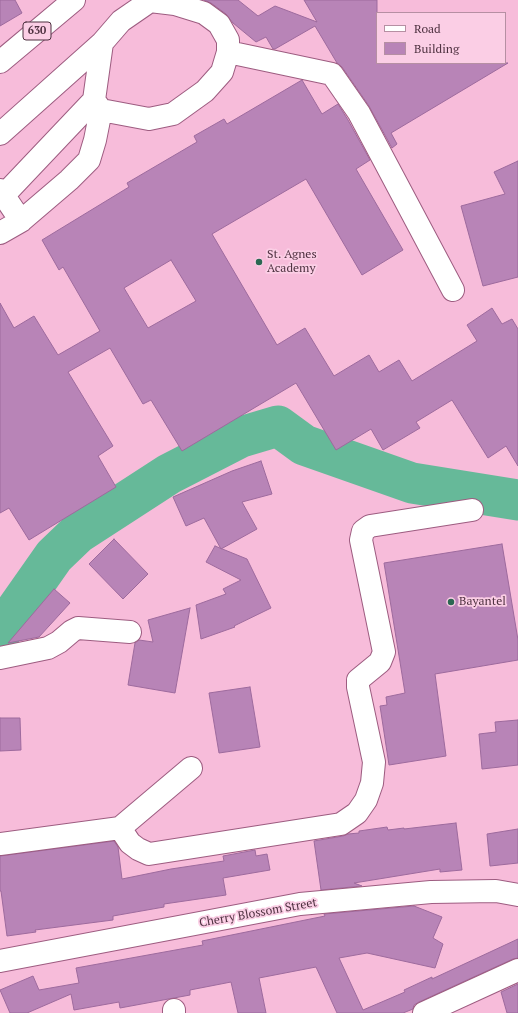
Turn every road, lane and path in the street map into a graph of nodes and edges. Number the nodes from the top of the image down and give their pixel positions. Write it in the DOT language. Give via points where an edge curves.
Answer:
graph roads {
  1 [pos="74,0"];
  2 [pos="131,6"];
  3 [pos="102,43"];
  4 [pos="228,52"];
  5 [pos="0,62"];
  6 [pos="98,105"];
  7 [pos="0,134"];
  8 [pos="2,192"];
  9 [pos="21,221"];
  10 [pos="0,233"];
  11 [pos="453,290"];
  12 [pos="472,510"];
  13 [pos="130,632"];
  14 [pos="0,658"];
  15 [pos="191,768"];
  16 [pos="120,828"];
  17 [pos="0,844"];
  18 [pos="518,895"];
  19 [pos="0,960"];
  20 [pos="518,970"];
  21 [pos="424,1013"];
  1 -- 5 [label="street, 630"];
  2 -- 3 [label="street"];
  2 -- 4 [label="street" via="150,1 175,4 204,13 219,24 228,40"];
  3 -- 6 [label="street"];
  3 -- 7 [label="street"];
  4 -- 6 [label="street" via="222,72 205,91 174,114 149,119"];
  4 -- 11 [label="street" via="332,74 360,113"];
  6 -- 8 [label="street"];
  6 -- 9 [label="street" via="95,140 89,160"];
  8 -- 9 [label="street"];
  9 -- 10 [label="street"];
  12 -- 16 [label="street" via="370,526 362,531 361,540 384,652 380,662 358,680 374,762 372,783 366,800 357,813 341,824 149,854 130,843"];
  13 -- 14 [label="street" via="78,628 48,648"];
  15 -- 16 [label="street"];
  16 -- 17 [label="street"];
  18 -- 19 [label="street, Cherry Blossom Street" via="496,891 431,892 300,904"];
  20 -- 21 [label="street"];
}
